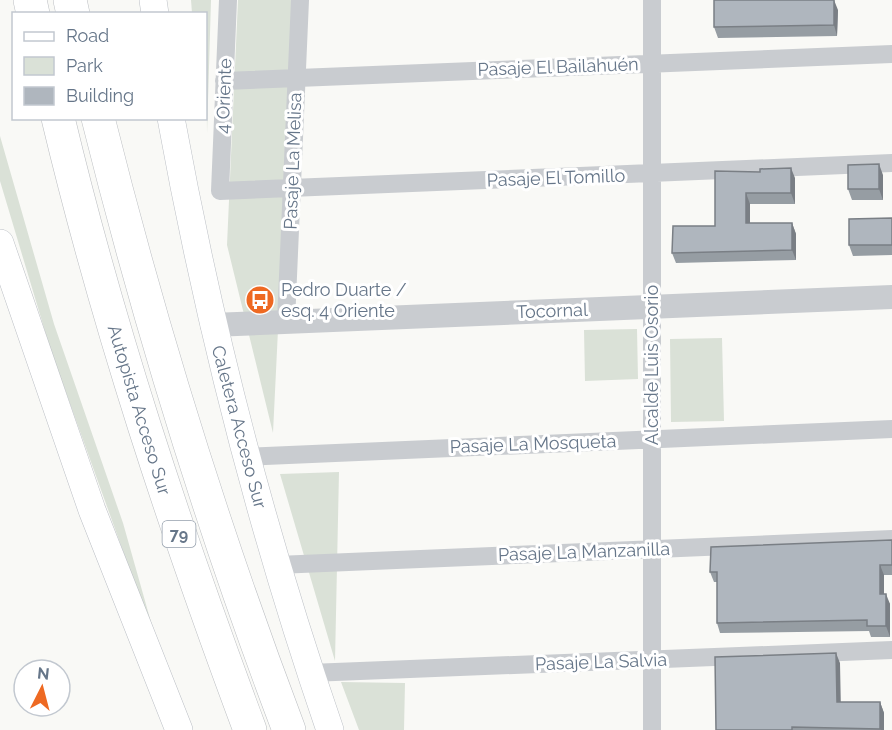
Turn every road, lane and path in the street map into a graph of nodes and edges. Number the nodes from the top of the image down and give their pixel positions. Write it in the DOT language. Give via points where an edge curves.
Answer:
graph roads {
  1 [pos="228,0"];
  2 [pos="300,0"];
  3 [pos="652,0"];
  4 [pos="892,54"];
  5 [pos="652,63"];
  6 [pos="297,78"];
  7 [pos="224,81"];
  8 [pos="59,120"];
  9 [pos="99,120"];
  10 [pos="171,120"];
  11 [pos="892,164"];
  12 [pos="652,174"];
  13 [pos="292,189"];
  14 [pos="220,191"];
  15 [pos="0,243"];
  16 [pos="892,297"];
  17 [pos="652,307"];
  18 [pos="286,322"];
  19 [pos="212,325"];
  20 [pos="892,429"];
  21 [pos="652,439"];
  22 [pos="245,457"];
  23 [pos="892,539"];
  24 [pos="652,549"];
  25 [pos="277,565"];
  26 [pos="892,650"];
  27 [pos="652,659"];
  28 [pos="310,673"];
  29 [pos="179,730"];
  30 [pos="250,730"];
  31 [pos="289,730"];
  32 [pos="330,730"];
  33 [pos="652,730"];
  1 -- 7 [label="street, 4 Oriente"];
  2 -- 6 [label="street, Pasaje La Melisa"];
  3 -- 5 [label="street, Alcalde Luis Osorio"];
  4 -- 5 [label="street, Pasaje El Bailahuén"];
  5 -- 6 [label="street, Pasaje El Bailahuén"];
  5 -- 12 [label="street, Alcalde Luis Osorio"];
  6 -- 7 [label="street, Pasaje El Bailahuén"];
  6 -- 13 [label="street, Pasaje La Melisa"];
  7 -- 14 [label="street, 4 Oriente"];
  8 -- 30 [label="highway, Autopista Acceso Sur / 79" via="143,424"];
  9 -- 31 [label="highway, 79" via="181,417 245,612"];
  10 -- 19 [label="main road, Caletera Acceso Sur"];
  11 -- 12 [label="street, Pasaje El Tomillo"];
  12 -- 13 [label="street, Pasaje El Tomillo"];
  12 -- 17 [label="street, Alcalde Luis Osorio"];
  13 -- 14 [label="street, Pasaje El Tomillo"];
  13 -- 18 [label="street, Pasaje La Melisa"];
  15 -- 29 [label="main road" via="88,500"];
  16 -- 17 [label="street, Tocornal"];
  17 -- 18 [label="street, Tocornal"];
  17 -- 21 [label="street, Alcalde Luis Osorio"];
  18 -- 19 [label="street, Tocornal"];
  19 -- 22 [label="main road, Caletera Acceso Sur"];
  20 -- 21 [label="street, Pasaje La Mosqueta"];
  21 -- 22 [label="street, Pasaje La Mosqueta"];
  21 -- 24 [label="street, Alcalde Luis Osorio"];
  22 -- 25 [label="main road, Caletera Acceso Sur"];
  23 -- 24 [label="street, Pasaje La Manzanilla"];
  24 -- 25 [label="street, Pasaje La Manzanilla"];
  24 -- 27 [label="street, Alcalde Luis Osorio"];
  25 -- 28 [label="main road, Caletera Acceso Sur"];
  26 -- 27 [label="street, Pasaje La Salvia"];
  27 -- 28 [label="street, Pasaje La Salvia"];
  27 -- 33 [label="street, Alcalde Luis Osorio"];
  28 -- 32 [label="main road, Caletera Acceso Sur"];
}
